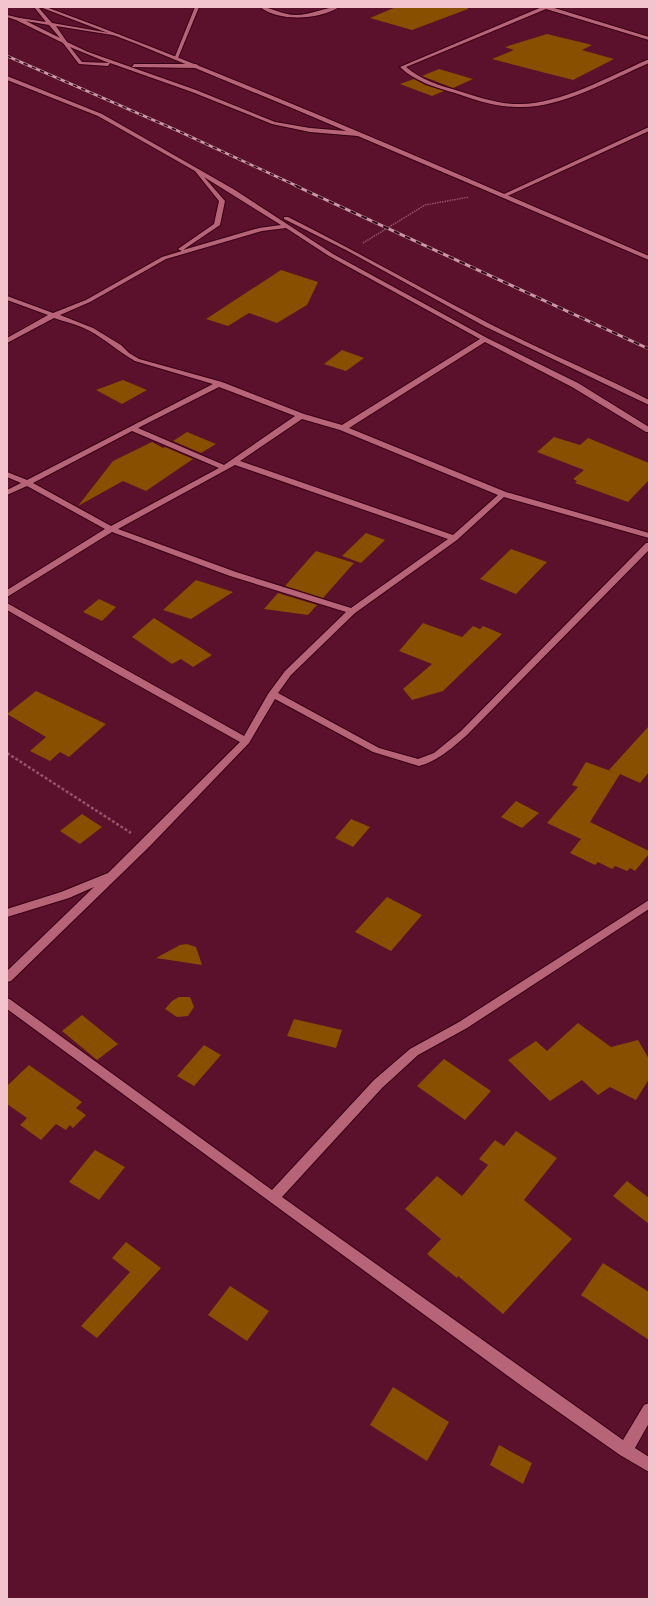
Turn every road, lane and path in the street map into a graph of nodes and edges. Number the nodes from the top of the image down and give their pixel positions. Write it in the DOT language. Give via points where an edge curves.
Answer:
graph roads {
  1 [pos="36,7"];
  2 [pos="42,7"];
  3 [pos="197,7"];
  4 [pos="262,7"];
  5 [pos="337,7"];
  6 [pos="546,7"];
  7 [pos="7,16"];
  8 [pos="18,19"];
  9 [pos="49,23"];
  10 [pos="119,35"];
  11 [pos="649,39"];
  12 [pos="65,43"];
  13 [pos="176,58"];
  14 [pos="649,61"];
  15 [pos="122,65"];
  16 [pos="196,66"];
  17 [pos="7,78"];
  18 [pos="649,129"];
  19 [pos="358,134"];
  20 [pos="194,168"];
  21 [pos="495,193"];
  22 [pos="502,196"];
  23 [pos="268,212"];
  24 [pos="288,226"];
  25 [pos="348,248"];
  26 [pos="164,258"];
  27 [pos="649,258"];
  28 [pos="7,298"];
  29 [pos="54,315"];
  30 [pos="485,339"];
  31 [pos="7,341"];
  32 [pos="219,384"];
  33 [pos="649,403"];
  34 [pos="301,416"];
  35 [pos="343,428"];
  36 [pos="133,429"];
  37 [pos="649,430"];
  38 [pos="234,462"];
  39 [pos="225,468"];
  40 [pos="7,474"];
  41 [pos="28,483"];
  42 [pos="7,493"];
  43 [pos="503,494"];
  44 [pos="110,529"];
  45 [pos="649,536"];
  46 [pos="454,538"];
  47 [pos="649,545"];
  48 [pos="7,594"];
  49 [pos="7,606"];
  50 [pos="352,611"];
  51 [pos="273,694"];
  52 [pos="246,741"];
  53 [pos="7,753"];
  54 [pos="146,843"];
  55 [pos="114,874"];
  56 [pos="649,904"];
  57 [pos="7,912"];
  58 [pos="7,978"];
  59 [pos="7,1003"];
  60 [pos="273,1198"];
  61 [pos="649,1410"];
  62 [pos="625,1450"];
  63 [pos="649,1465"];
  1 -- 9 [label="street"];
  2 -- 10 [label="street"];
  3 -- 13 [label="street"];
  4 -- 5 [label="street" via="278,15 296,18"];
  6 -- 11 [label="street"];
  6 -- 14 [label="street" via="403,67 406,71 441,86 498,104 520,106 549,104"];
  7 -- 8 [label="street"];
  8 -- 9 [label="street"];
  8 -- 12 [label="street"];
  9 -- 10 [label="street"];
  9 -- 12 [label="street"];
  10 -- 13 [label="street"];
  12 -- 15 [label="street"];
  12 -- 15 [label="street" via="81,63"];
  13 -- 16 [label="street"];
  15 -- 16 [label="street"];
  15 -- 19 [label="street" via="274,123 310,130"];
  16 -- 19 [label="street"];
  17 -- 20 [label="street" via="100,115"];
  18 -- 22 [label="street"];
  19 -- 21 [label="street"];
  20 -- 23 [label="street"];
  20 -- 26 [label="street" via="222,201 217,225"];
  21 -- 22 [label="street"];
  21 -- 25 [label="path" via="425,205 368,241"];
  22 -- 27 [label="street"];
  23 -- 24 [label="street"];
  23 -- 25 [label="street"];
  24 -- 26 [label="street" via="261,229"];
  24 -- 30 [label="street" via="331,255"];
  25 -- 33 [label="street" via="488,326"];
  26 -- 29 [label="street" via="88,301"];
  28 -- 29 [label="street"];
  29 -- 31 [label="street"];
  29 -- 32 [label="street" via="91,329 137,360"];
  30 -- 35 [label="street"];
  30 -- 37 [label="street" via="575,385"];
  32 -- 34 [label="street"];
  32 -- 36 [label="street"];
  34 -- 35 [label="street"];
  34 -- 38 [label="street"];
  35 -- 43 [label="street"];
  36 -- 39 [label="street"];
  36 -- 41 [label="street"];
  38 -- 39 [label="street"];
  38 -- 46 [label="street"];
  39 -- 44 [label="street"];
  40 -- 41 [label="street"];
  41 -- 42 [label="street"];
  41 -- 44 [label="street"];
  43 -- 45 [label="street"];
  43 -- 46 [label="street"];
  44 -- 48 [label="street"];
  44 -- 50 [label="street" via="233,574"];
  46 -- 50 [label="street"];
  47 -- 51 [label="street" via="464,733 437,755 420,763 376,750"];
  49 -- 52 [label="street"];
  50 -- 51 [label="street" via="288,673"];
  51 -- 52 [label="street"];
  52 -- 54 [label="street"];
  53 -- 54 [label="path"];
  54 -- 55 [label="street"];
  55 -- 57 [label="street" via="65,896"];
  55 -- 58 [label="street"];
  56 -- 60 [label="street" via="464,1025 414,1052 378,1084"];
  59 -- 60 [label="street"];
  60 -- 62 [label="street"];
  61 -- 62 [label="street"];
  62 -- 63 [label="street"];
}
